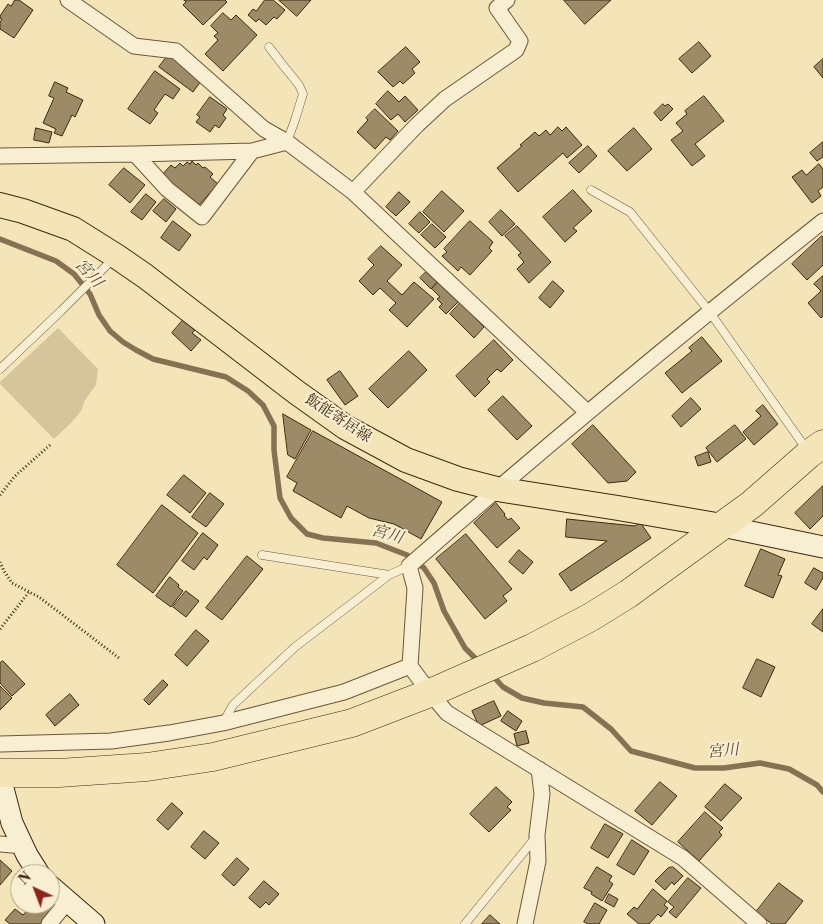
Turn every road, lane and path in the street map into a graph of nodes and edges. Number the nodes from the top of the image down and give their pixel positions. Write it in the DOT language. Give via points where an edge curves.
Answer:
graph roads {
  1 [pos="68,0"];
  2 [pos="507,0"];
  3 [pos="269,47"];
  4 [pos="286,142"];
  5 [pos="252,151"];
  6 [pos="2,154"];
  7 [pos="135,154"];
  8 [pos="591,190"];
  9 [pos="353,192"];
  10 [pos="0,205"];
  11 [pos="823,221"];
  12 [pos="116,256"];
  13 [pos="709,311"];
  14 [pos="0,369"];
  15 [pos="587,412"];
  16 [pos="50,445"];
  17 [pos="816,449"];
  18 [pos="497,489"];
  19 [pos="0,495"];
  20 [pos="722,526"];
  21 [pos="823,547"];
  22 [pos="262,555"];
  23 [pos="0,562"];
  24 [pos="413,562"];
  25 [pos="389,575"];
  26 [pos="30,592"];
  27 [pos="0,629"];
  28 [pos="119,658"];
  29 [pos="410,666"];
  30 [pos="430,693"];
  31 [pos="223,723"];
  32 [pos="0,744"];
  33 [pos="539,769"];
  34 [pos="0,773"];
  35 [pos="0,777"];
  36 [pos="537,835"];
  37 [pos="0,844"];
  38 [pos="23,846"];
  39 [pos="33,864"];
  40 [pos="60,895"];
  41 [pos="67,902"];
  42 [pos="49,924"];
  43 [pos="94,924"];
  44 [pos="465,924"];
  45 [pos="525,924"];
  46 [pos="759,924"];
  1 -- 4 [label="street" via="134,46 176,51 264,129"];
  2 -- 9 [label="street" via="497,8 520,41 516,50 444,99"];
  3 -- 4 [label="lane" via="303,94"];
  4 -- 5 [label="street"];
  4 -- 9 [label="street"];
  5 -- 7 [label="street"];
  5 -- 7 [label="street" via="202,218 167,189"];
  6 -- 7 [label="street"];
  8 -- 13 [label="lane" via="630,212"];
  9 -- 15 [label="street"];
  10 -- 12 [label="main road, 飯能寄居線" via="72,229"];
  11 -- 13 [label="street"];
  12 -- 14 [label="lane"];
  12 -- 18 [label="main road, 飯能寄居線" via="345,427 406,460"];
  13 -- 15 [label="street"];
  13 -- 17 [label="lane"];
  15 -- 18 [label="street"];
  16 -- 19 [label="path" via="15,476"];
  17 -- 20 [label="highway"];
  18 -- 20 [label="main road, 飯能寄居線"];
  18 -- 24 [label="street"];
  20 -- 21 [label="street"];
  20 -- 30 [label="highway" via="591,617 532,648"];
  22 -- 25 [label="lane"];
  23 -- 26 [label="path" via="12,583"];
  24 -- 25 [label="lane"];
  24 -- 29 [label="street" via="415,588"];
  25 -- 31 [label="lane" via="296,647 233,705"];
  26 -- 27 [label="path"];
  26 -- 28 [label="path"];
  29 -- 30 [label="street"];
  29 -- 31 [label="street" via="344,692"];
  30 -- 33 [label="street" via="447,713"];
  30 -- 34 [label="highway" via="352,723 213,757 147,767"];
  31 -- 32 [label="street" via="111,741"];
  33 -- 36 [label="street" via="542,794"];
  33 -- 46 [label="street" via="683,858"];
  35 -- 38 [label="street" via="12,823"];
  36 -- 44 [label="lane"];
  36 -- 45 [label="street" via="538,861"];
  37 -- 38 [label="street"];
  38 -- 39 [label="street"];
  40 -- 41 [label="street"];
  41 -- 42 [label="street"];
  41 -- 43 [label="street"];
}
